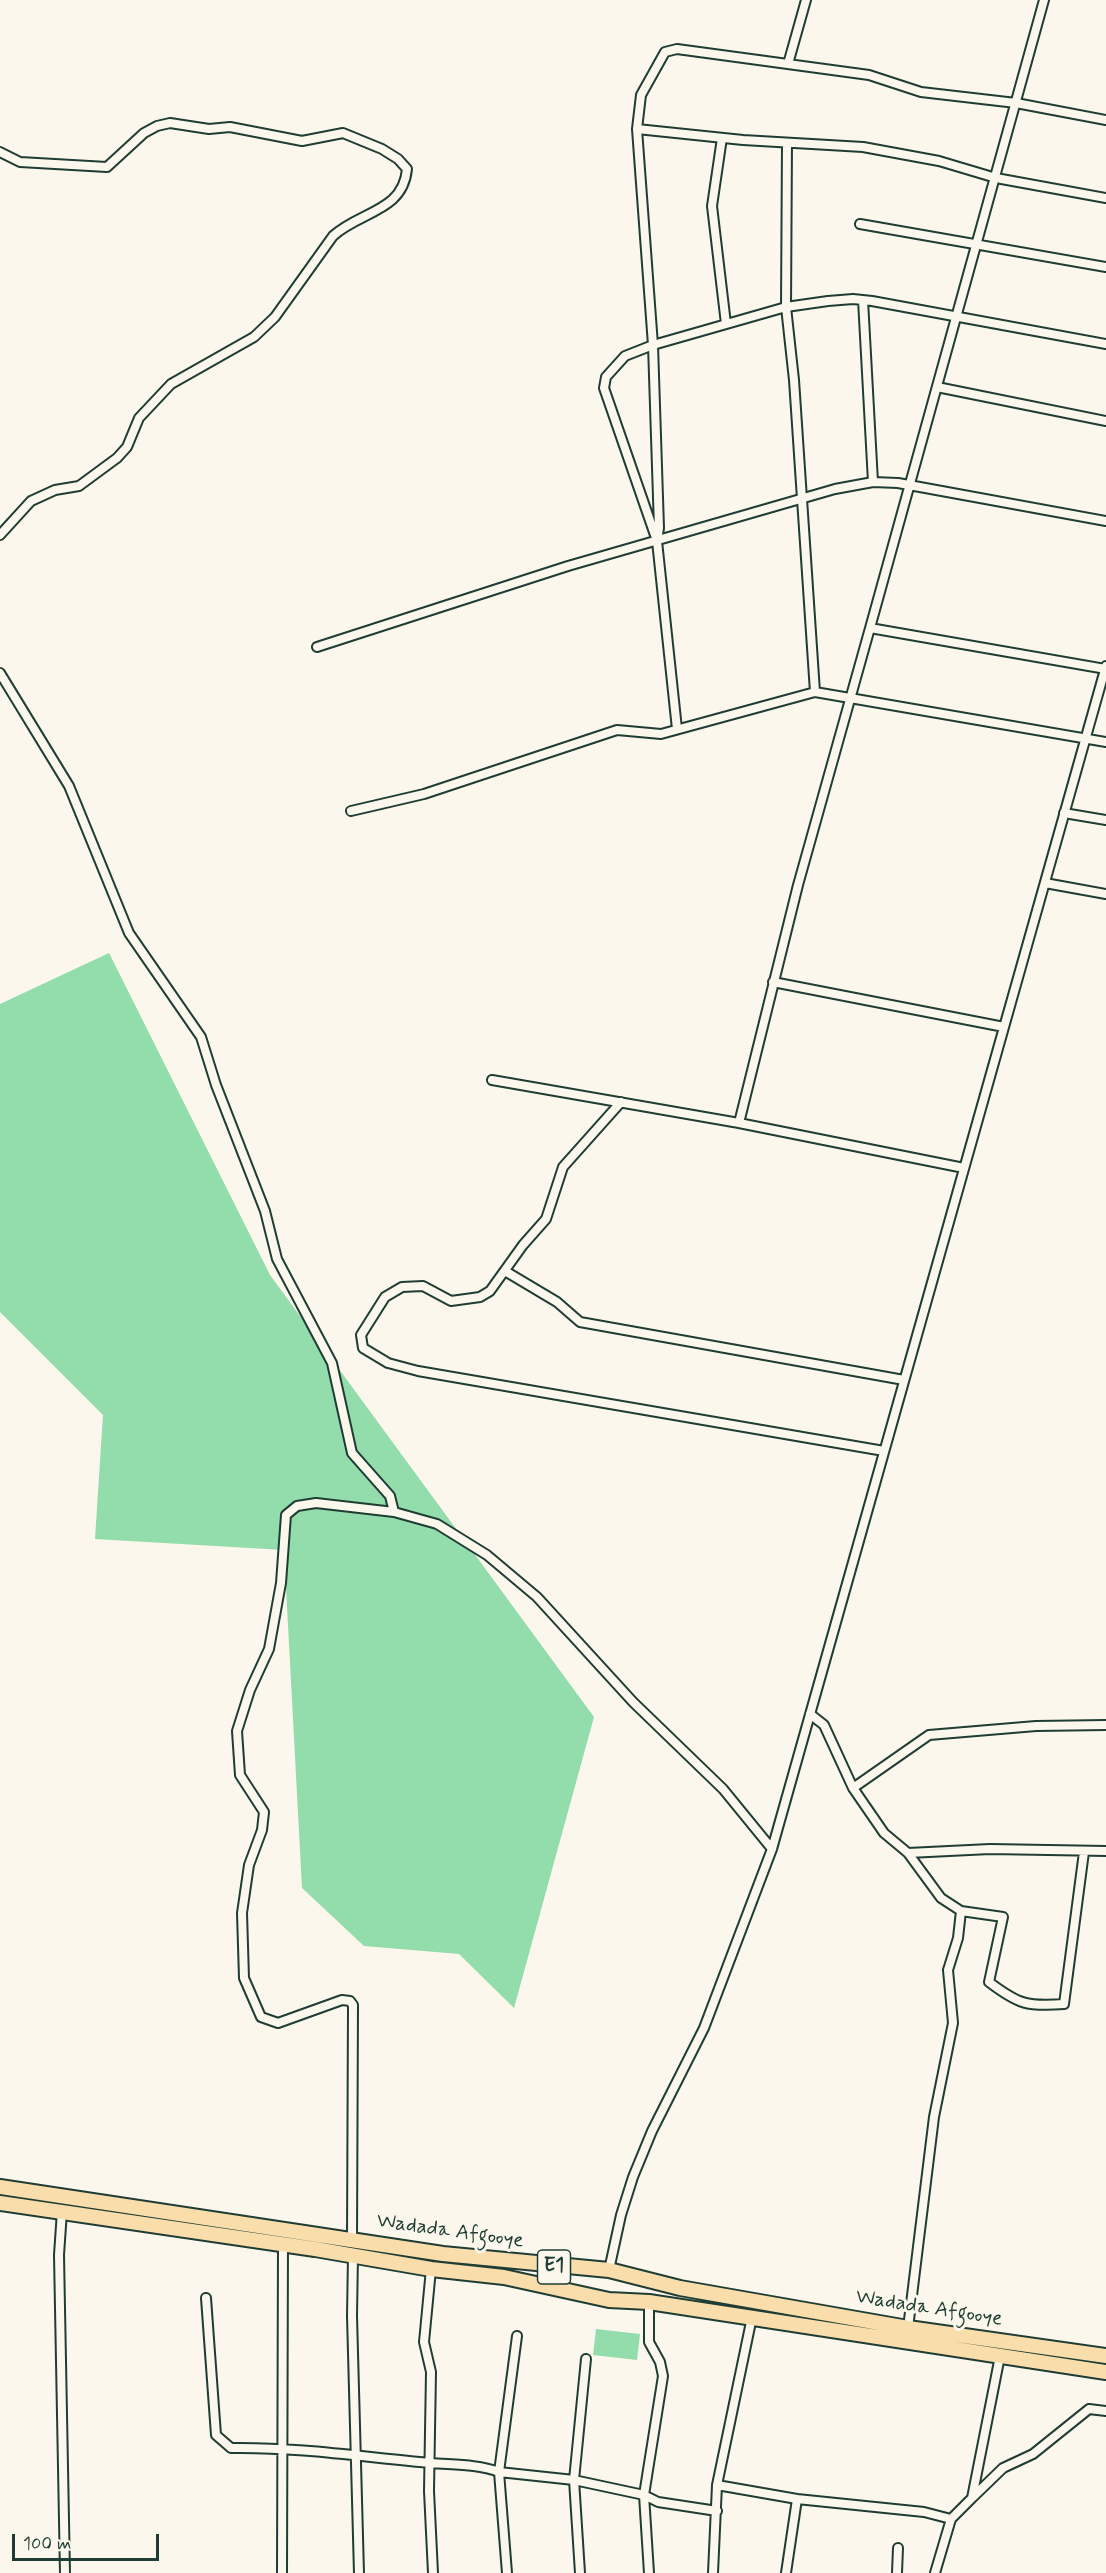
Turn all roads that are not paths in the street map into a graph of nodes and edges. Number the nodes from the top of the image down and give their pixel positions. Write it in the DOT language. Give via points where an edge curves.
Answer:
graph roads {
  1 [pos="806,0"];
  2 [pos="1044,0"];
  3 [pos="788,64"];
  4 [pos="1016,103"];
  5 [pos="1106,120"];
  6 [pos="637,129"];
  7 [pos="722,138"];
  8 [pos="787,143"];
  9 [pos="0,152"];
  10 [pos="996,178"];
  11 [pos="1106,198"];
  12 [pos="860,224"];
  13 [pos="977,245"];
  14 [pos="1106,267"];
  15 [pos="863,300"];
  16 [pos="786,307"];
  17 [pos="957,317"];
  18 [pos="726,324"];
  19 [pos="1106,344"];
  20 [pos="653,345"];
  21 [pos="937,387"];
  22 [pos="1106,421"];
  23 [pos="873,482"];
  24 [pos="908,485"];
  25 [pos="802,499"];
  26 [pos="1106,521"];
  27 [pos="0,535"];
  28 [pos="657,541"];
  29 [pos="870,628"];
  30 [pos="317,647"];
  31 [pos="1106,668"];
  32 [pos="0,673"];
  33 [pos="815,692"];
  34 [pos="852,700"];
  35 [pos="677,729"];
  36 [pos="1085,739"];
  37 [pos="1106,742"];
  38 [pos="351,811"];
  39 [pos="1064,813"];
  40 [pos="1106,820"];
  41 [pos="1045,884"];
  42 [pos="1106,894"];
  43 [pos="773,982"];
  44 [pos="1004,1027"];
  45 [pos="492,1080"];
  46 [pos="621,1102"];
  47 [pos="739,1123"];
  48 [pos="964,1168"];
  49 [pos="505,1271"];
  50 [pos="904,1380"];
  51 [pos="884,1451"];
  52 [pos="394,1512"];
  53 [pos="810,1714"];
  54 [pos="1106,1725"];
  55 [pos="853,1788"];
  56 [pos="772,1849"];
  57 [pos="1106,1851"];
  58 [pos="1084,1852"];
  59 [pos="908,1853"];
  60 [pos="962,1911"];
  61 [pos="0,2187"];
  62 [pos="0,2203"];
  63 [pos="62,2211"];
  64 [pos="352,2240"];
  65 [pos="283,2244"];
  66 [pos="353,2255"];
  67 [pos="431,2269"];
  68 [pos="609,2272"];
  69 [pos="594,2297"];
  70 [pos="206,2298"];
  71 [pos="617,2300"];
  72 [pos="649,2302"];
  73 [pos="752,2317"];
  74 [pos="908,2328"];
  75 [pos="517,2336"];
  76 [pos="1000,2356"];
  77 [pos="1106,2356"];
  78 [pos="586,2359"];
  79 [pos="1106,2372"];
  80 [pos="1106,2411"];
  81 [pos="284,2447"];
  82 [pos="355,2456"];
  83 [pos="430,2463"];
  84 [pos="499,2472"];
  85 [pos="574,2480"];
  86 [pos="717,2486"];
  87 [pos="644,2495"];
  88 [pos="972,2498"];
  89 [pos="797,2499"];
  90 [pos="717,2511"];
  91 [pos="951,2519"];
  92 [pos="898,2548"];
  93 [pos="65,2573"];
  94 [pos="282,2573"];
  95 [pos="359,2573"];
  96 [pos="433,2573"];
  97 [pos="507,2573"];
  98 [pos="580,2573"];
  99 [pos="649,2573"];
  100 [pos="713,2573"];
  101 [pos="786,2573"];
  102 [pos="897,2573"];
  103 [pos="935,2573"];
  1 -- 3 [label="street"];
  2 -- 4 [label="street"];
  3 -- 4 [label="street" via="869,75 921,93"];
  3 -- 6 [label="street" via="677,49 665,52 641,95"];
  4 -- 5 [label="street"];
  4 -- 10 [label="street"];
  6 -- 7 [label="street"];
  6 -- 20 [label="street"];
  7 -- 8 [label="street"];
  7 -- 18 [label="street" via="712,206"];
  8 -- 10 [label="street" via="863,147"];
  8 -- 16 [label="street"];
  9 -- 27 [label="street" via="20,162 107,167 144,133 170,123 209,129 230,126 302,141 343,133 382,149 407,169 399,196 333,236 275,317 254,337 171,384 140,418 127,447 117,458 79,486 55,490 31,501"];
  10 -- 11 [label="street"];
  10 -- 13 [label="street"];
  12 -- 13 [label="street"];
  13 -- 14 [label="street"];
  13 -- 17 [label="street"];
  15 -- 16 [label="street"];
  15 -- 17 [label="street"];
  15 -- 23 [label="street"];
  16 -- 18 [label="street"];
  16 -- 25 [label="street"];
  17 -- 19 [label="street"];
  17 -- 21 [label="street"];
  18 -- 20 [label="street"];
  20 -- 28 [label="street" via="659,470"];
  20 -- 28 [label="street" via="614,365 604,388"];
  21 -- 22 [label="street"];
  21 -- 24 [label="street"];
  23 -- 24 [label="street"];
  23 -- 25 [label="street"];
  24 -- 26 [label="street"];
  24 -- 29 [label="street"];
  25 -- 28 [label="street"];
  25 -- 33 [label="street"];
  28 -- 30 [label="street"];
  28 -- 35 [label="street"];
  29 -- 31 [label="street"];
  29 -- 34 [label="street"];
  31 -- 36 [label="street"];
  32 -- 52 [label="street" via="69,786 129,933 201,1037 265,1211 277,1259 332,1363 352,1453 390,1496"];
  33 -- 34 [label="street"];
  33 -- 35 [label="street"];
  34 -- 36 [label="street"];
  34 -- 43 [label="street"];
  35 -- 38 [label="street" via="661,734 617,730 424,794"];
  36 -- 37 [label="street"];
  36 -- 39 [label="street"];
  39 -- 40 [label="street"];
  39 -- 41 [label="street"];
  41 -- 42 [label="street"];
  41 -- 44 [label="street"];
  43 -- 44 [label="street"];
  43 -- 47 [label="street"];
  44 -- 48 [label="street"];
  45 -- 46 [label="street"];
  46 -- 47 [label="street"];
  46 -- 49 [label="street" via="563,1167 546,1219"];
  47 -- 48 [label="street"];
  48 -- 50 [label="street"];
  49 -- 50 [label="street" via="557,1302 580,1322"];
  49 -- 51 [label="street" via="490,1291 480,1297 451,1302 423,1286 413,1285 391,1293 361,1335 363,1348 388,1363 418,1371"];
  50 -- 51 [label="street"];
  51 -- 53 [label="street"];
  52 -- 56 [label="street" via="437,1524 487,1556 537,1597 633,1702 723,1788"];
  52 -- 64 [label="street" via="303,1503 286,1515 281,1583 269,1649 237,1731 240,1775 264,1812 249,1865 242,1913 244,1978 256,2009 261,2017 278,2023 342,2000 353,2005"];
  53 -- 55 [label="street" via="824,1725"];
  53 -- 56 [label="street"];
  54 -- 55 [label="street" via="929,1735"];
  55 -- 59 [label="street" via="884,1833"];
  56 -- 68 [label="street" via="704,2028 671,2090 627,2192"];
  57 -- 58 [label="street"];
  58 -- 59 [label="street" via="990,1849"];
  58 -- 60 [label="street" via="1064,2004 1042,2006 1015,2001 989,1982 1004,1917"];
  59 -- 60 [label="street" via="941,1898"];
  60 -- 74 [label="street" via="948,1970 953,2023 934,2117"];
  61 -- 64 [label="highway, Wadada Afgooye / E1"];
  62 -- 63 [label="highway, Wadada Afgooye / E1"];
  63 -- 65 [label="highway, Wadada Afgooye / E1"];
  63 -- 93 [label="street" via="59,2254"];
  64 -- 68 [label="highway, Wadada Afgooye / E1"];
  65 -- 66 [label="highway, Wadada Afgooye / E1"];
  65 -- 81 [label="street"];
  66 -- 67 [label="highway, Wadada Afgooye / E1"];
  66 -- 82 [label="street"];
  67 -- 69 [label="highway, Wadada Afgooye / E1" via="504,2277"];
  67 -- 83 [label="street" via="424,2342 431,2372"];
  68 -- 69 [label="highway" via="592,2282"];
  68 -- 71 [label="highway" via="622,2288"];
  68 -- 74 [label="highway, Wadada Afgooye / E1"];
  69 -- 71 [label="highway, Wadada Afgooye / E1"];
  70 -- 81 [label="street" via="216,2436 231,2448"];
  71 -- 72 [label="highway, Wadada Afgooye / E1"];
  72 -- 73 [label="highway, Wadada Afgooye / E1"];
  72 -- 87 [label="street" via="649,2342 663,2376"];
  73 -- 76 [label="highway, Wadada Afgooye / E1"];
  73 -- 86 [label="street"];
  74 -- 77 [label="highway, Wadada Afgooye / E1"];
  75 -- 84 [label="street"];
  76 -- 79 [label="highway, Wadada Afgooye / E1"];
  76 -- 88 [label="street"];
  78 -- 85 [label="street"];
  80 -- 88 [label="street" via="1089,2409 1033,2454 1003,2468"];
  81 -- 82 [label="street"];
  81 -- 94 [label="street"];
  82 -- 83 [label="street"];
  82 -- 95 [label="street"];
  83 -- 84 [label="street"];
  83 -- 96 [label="street"];
  84 -- 85 [label="street"];
  84 -- 97 [label="street"];
  85 -- 87 [label="street"];
  85 -- 98 [label="street"];
  86 -- 89 [label="street"];
  86 -- 90 [label="street"];
  87 -- 90 [label="street" via="658,2502"];
  87 -- 99 [label="street"];
  88 -- 91 [label="street"];
  89 -- 91 [label="street" via="924,2512"];
  89 -- 101 [label="street"];
  90 -- 100 [label="street"];
  91 -- 103 [label="street"];
  92 -- 102 [label="street"];
}
